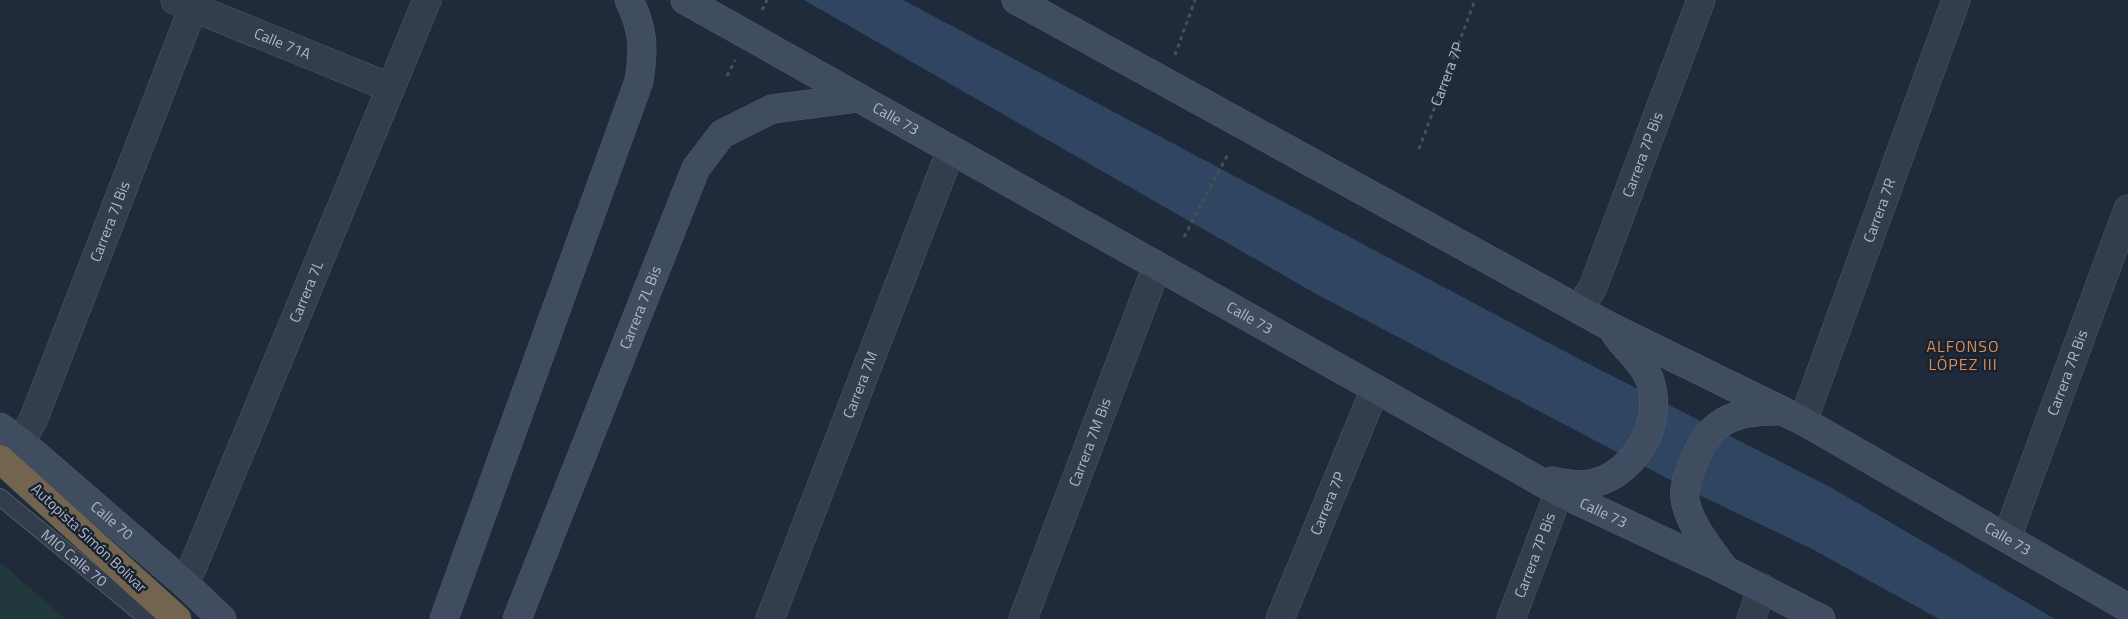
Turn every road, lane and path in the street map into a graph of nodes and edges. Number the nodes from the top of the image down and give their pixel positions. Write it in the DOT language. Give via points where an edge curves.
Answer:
graph roads {
  1 [pos="427,0"];
  2 [pos="629,0"];
  3 [pos="685,0"];
  4 [pos="1016,0"];
  5 [pos="1195,0"];
  6 [pos="1475,0"];
  7 [pos="1701,0"];
  8 [pos="1956,0"];
  9 [pos="188,2"];
  10 [pos="1174,56"];
  11 [pos="391,88"];
  12 [pos="857,98"];
  13 [pos="1419,149"];
  14 [pos="951,150"];
  15 [pos="1228,154"];
  16 [pos="2128,209"];
  17 [pos="1184,237"];
  18 [pos="1157,266"];
  19 [pos="1580,308"];
  20 [pos="1609,326"];
  21 [pos="1376,388"];
  22 [pos="1793,416"];
  23 [pos="11,434"];
  24 [pos="0,459"];
  25 [pos="1570,488"];
  26 [pos="0,497"];
  27 [pos="2007,537"];
  28 [pos="1725,570"];
  29 [pos="184,583"];
  30 [pos="1762,588"];
  31 [pos="2128,608"];
  32 [pos="148,619"];
  33 [pos="177,619"];
  34 [pos="222,619"];
  35 [pos="444,619"];
  36 [pos="517,619"];
  37 [pos="770,619"];
  38 [pos="1024,619"];
  39 [pos="1280,619"];
  40 [pos="1511,619"];
  41 [pos="1751,619"];
  42 [pos="1821,619"];
  1 -- 11 [label="street, Carrera 7L"];
  2 -- 35 [label="main road" via="638,18 644,49 640,81"];
  3 -- 12 [label="main road, Calle 73"];
  4 -- 19 [label="main road, Calle 73"];
  5 -- 10 [label="path"];
  6 -- 13 [label="path, Carrera 7P"];
  7 -- 19 [label="street, Carrera 7P Bis" via="1593,287"];
  8 -- 22 [label="street, Carrera 7R"];
  9 -- 11 [label="street, Calle 71A"];
  9 -- 23 [label="street, Carrera 7J Bis" via="34,418"];
  11 -- 29 [label="street, Carrera 7L"];
  12 -- 14 [label="main road, Calle 73"];
  12 -- 36 [label="main road, Carrera 7L Bis" via="772,109 722,134 696,168"];
  14 -- 18 [label="main road, Calle 73"];
  14 -- 37 [label="street, Carrera 7M"];
  15 -- 17 [label="path"];
  16 -- 27 [label="street, Carrera 7R Bis"];
  18 -- 21 [label="main road, Calle 73"];
  18 -- 38 [label="street, Carrera 7M Bis"];
  19 -- 20 [label="main road, Calle 73"];
  20 -- 22 [label="main road, Calle 73"];
  20 -- 25 [label="main road" via="1648,374 1654,398 1652,418 1644,440 1623,468 1606,479"];
  21 -- 25 [label="main road, Calle 73" via="1534,476"];
  21 -- 39 [label="street, Carrera 7P"];
  22 -- 27 [label="main road, Calle 73"];
  22 -- 28 [label="main road" via="1744,413 1728,418 1708,433 1698,449 1684,498 1692,520"];
  23 -- 29 [label="main road, Calle 70"];
  24 -- 33 [label="highway, Autopista Simón Bolívar"];
  25 -- 28 [label="main road, Calle 73"];
  25 -- 40 [label="street, Carrera 7P Bis"];
  26 -- 32 [label="lane, MIO Calle 70"];
  27 -- 31 [label="main road, Calle 73"];
  28 -- 30 [label="main road, Calle 73"];
  29 -- 34 [label="main road, Calle 70"];
  30 -- 41 [label="street"];
  30 -- 42 [label="main road, Calle 73"];
}
